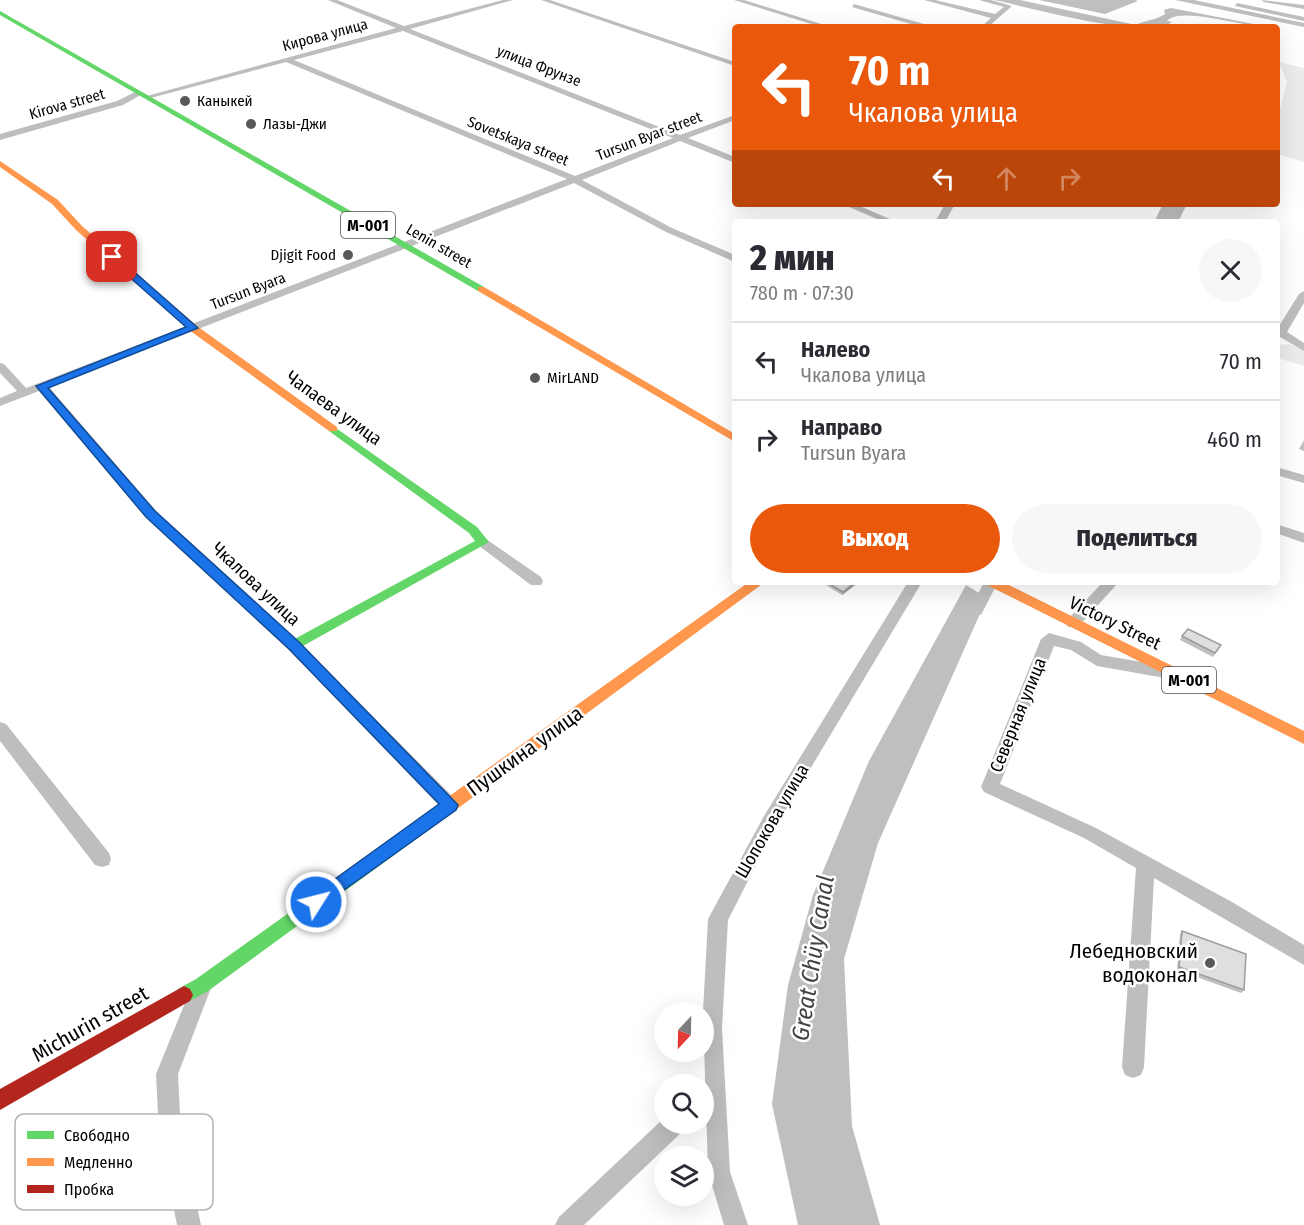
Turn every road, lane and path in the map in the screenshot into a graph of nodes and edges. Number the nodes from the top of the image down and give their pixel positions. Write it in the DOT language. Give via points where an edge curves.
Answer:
graph roads {
  1 [pos="331,0"];
  2 [pos="480,0"];
  3 [pos="510,0"];
  4 [pos="544,0"];
  5 [pos="737,0"];
  6 [pos="927,0"];
  7 [pos="982,0"];
  8 [pos="1263,0"];
  9 [pos="771,3"];
  10 [pos="493,4"];
  11 [pos="1237,5"];
  12 [pos="854,6"];
  13 [pos="761,7"];
  14 [pos="1304,8"];
  15 [pos="0,13"];
  16 [pos="997,17"];
  17 [pos="1304,19"];
  18 [pos="818,24"];
  19 [pos="919,24"];
  20 [pos="988,24"];
  21 [pos="401,28"];
  22 [pos="285,59"];
  23 [pos="732,63"];
  24 [pos="144,95"];
  25 [pos="732,118"];
  26 [pos="0,137"];
  27 [pos="679,138"];
  28 [pos="732,159"];
  29 [pos="0,163"];
  30 [pos="574,179"];
  31 [pos="854,207"];
  32 [pos="884,219"];
  33 [pos="405,246"];
  34 [pos="732,258"];
  35 [pos="1304,294"];
  36 [pos="193,328"];
  37 [pos="1280,332"];
  38 [pos="1280,335"];
  39 [pos="1304,348"];
  40 [pos="0,366"];
  41 [pos="41,386"];
  42 [pos="24,392"];
  43 [pos="0,402"];
  44 [pos="732,437"];
  45 [pos="1280,472"];
  46 [pos="1304,479"];
  47 [pos="1280,529"];
  48 [pos="1304,538"];
  49 [pos="483,542"];
  50 [pos="536,581"];
  51 [pos="754,585"];
  52 [pos="913,585"];
  53 [pos="998,585"];
  54 [pos="1109,585"];
  55 [pos="1073,623"];
  56 [pos="294,646"];
  57 [pos="1176,674"];
  58 [pos="0,729"];
  59 [pos="1304,738"];
  60 [pos="450,805"];
  61 [pos="102,859"];
  62 [pos="1146,864"];
  63 [pos="1304,956"];
  64 [pos="202,985"];
  65 [pos="1133,1066"];
  66 [pos="710,1074"];
  67 [pos="0,1100"];
  68 [pos="169,1114"];
  69 [pos="714,1131"];
  70 [pos="663,1134"];
  71 [pos="186,1210"];
  72 [pos="189,1225"];
  73 [pos="567,1225"];
  74 [pos="736,1225"];
  1 -- 21 [label="street, улица Фрунзе"];
  2 -- 10 [label="street"];
  3 -- 10 [label="street, Кирова улица"];
  4 -- 23 [label="street"];
  5 -- 13 [label="street"];
  6 -- 16 [label="street"];
  7 -- 16 [label="street" via="1009,6"];
  8 -- 14 [label="street"];
  9 -- 13 [label="street"];
  10 -- 21 [label="street, Кирова улица"];
  11 -- 17 [label="street"];
  12 -- 19 [label="street"];
  13 -- 18 [label="street"];
  15 -- 24 [label="main road, Lenin street / М-001"];
  16 -- 20 [label="street"];
  21 -- 22 [label="street, Кирова улица"];
  21 -- 27 [label="street, улица Фрунзе"];
  22 -- 24 [label="street, Кирова улица"];
  22 -- 30 [label="street, Sovetskaya street"];
  24 -- 26 [label="street, Kirova street"];
  24 -- 33 [label="main road, Lenin street / М-001"];
  25 -- 27 [label="street, Tursun Byar street"];
  27 -- 28 [label="street, улица Фрунзе"];
  27 -- 30 [label="street, Tursun Byar street"];
  29 -- 36 [label="main road, Чапаева улица" via="55,202 79,228"];
  30 -- 33 [label="street, Tursun Byar street"];
  30 -- 34 [label="street, Sovetskaya street" via="669,230"];
  31 -- 32 [label="street"];
  33 -- 36 [label="street, Tursun Byara"];
  33 -- 44 [label="main road, Lenin street / М-001"];
  35 -- 37 [label="street"];
  36 -- 41 [label="street, Tursun Byara"];
  36 -- 49 [label="main road, Чапаева улица" via="473,530"];
  38 -- 39 [label="street"];
  40 -- 42 [label="street"];
  41 -- 42 [label="street, Tursun Byara"];
  41 -- 56 [label="street, Чкалова улица" via="151,514"];
  42 -- 43 [label="street, Tursun Byara"];
  45 -- 46 [label="street"];
  47 -- 48 [label="street"];
  49 -- 50 [label="street"];
  49 -- 56 [label="main road"];
  51 -- 60 [label="main road, Пушкина улица"];
  52 -- 66 [label="street, Шопокова улица" via="770,821 718,919"];
  53 -- 55 [label="main road, Victory Street / М-001"];
  54 -- 55 [label="street"];
  55 -- 57 [label="main road, Victory Street / М-001"];
  56 -- 60 [label="street, Чкалова улица"];
  57 -- 59 [label="main road, Victory Street / М-001"];
  57 -- 62 [label="street, Северная улица" via="1097,660 1076,646 1049,639 990,787 1090,833"];
  58 -- 61 [label="street"];
  60 -- 64 [label="main road, Пушкина улица"];
  62 -- 63 [label="street, Северная улица"];
  62 -- 65 [label="street"];
  64 -- 67 [label="main road, Michurin street"];
  64 -- 68 [label="street" via="166,1074"];
  69 -- 74 [label="street, Шопокова улица" via="719,1172"];
  70 -- 73 [label="street"];
  71 -- 72 [label="street"];
}
